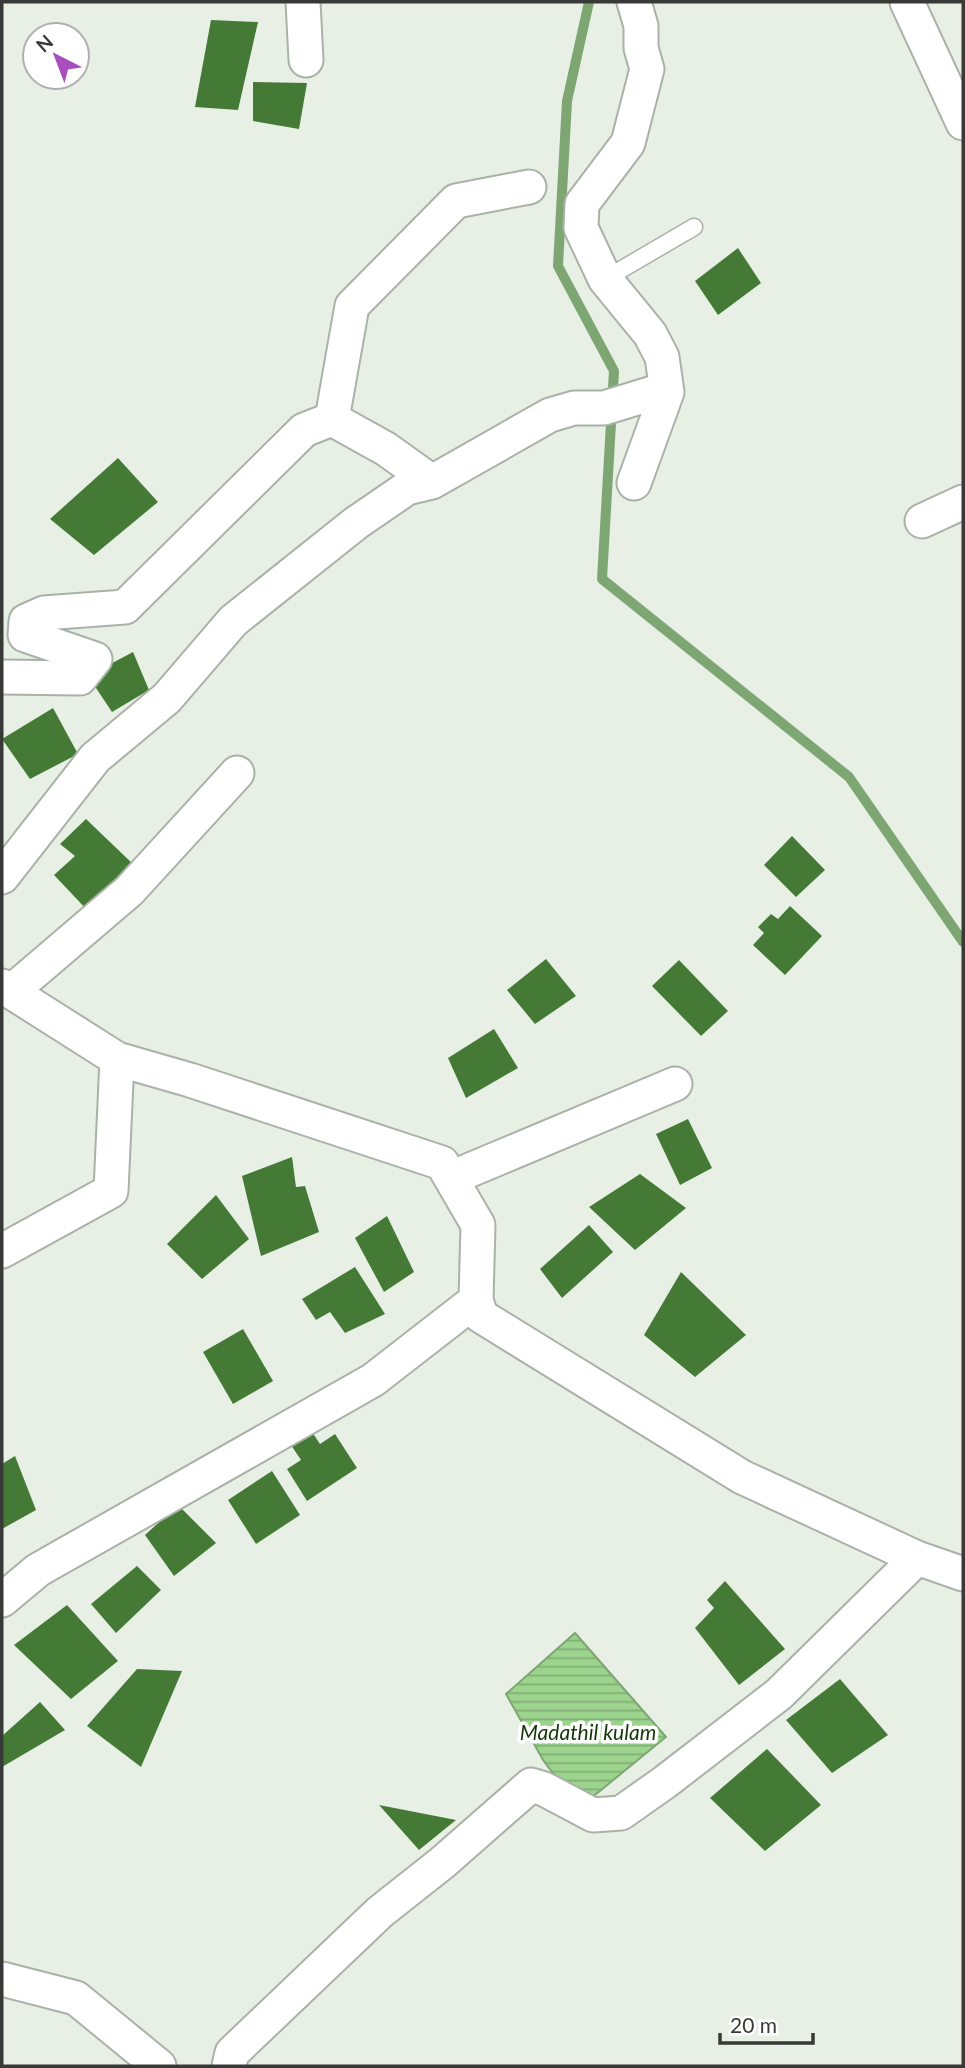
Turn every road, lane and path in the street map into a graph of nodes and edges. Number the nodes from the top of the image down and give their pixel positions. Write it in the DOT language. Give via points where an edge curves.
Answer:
graph roads {
  1 [pos="303,2"];
  2 [pos="634,2"];
  3 [pos="907,2"];
  4 [pos="306,61"];
  5 [pos="963,123"];
  6 [pos="529,187"];
  7 [pos="695,227"];
  8 [pos="605,279"];
  9 [pos="660,393"];
  10 [pos="332,419"];
  11 [pos="432,482"];
  12 [pos="634,483"];
  13 [pos="963,502"];
  14 [pos="922,521"];
  15 [pos="2,677"];
  16 [pos="237,773"];
  17 [pos="2,877"];
  18 [pos="7,988"];
  19 [pos="117,1059"];
  20 [pos="675,1084"];
  21 [pos="451,1178"];
  22 [pos="2,1251"];
  23 [pos="476,1300"];
  24 [pos="917,1558"];
  25 [pos="963,1574"];
  26 [pos="2,1600"];
  27 [pos="2,1979"];
  28 [pos="159,2066"];
  29 [pos="229,2066"];
  1 -- 4 [label="street"];
  2 -- 8 [label="street" via="648,69 628,143 582,204 581,212 581,228"];
  3 -- 5 [label="street"];
  6 -- 10 [label="street" via="456,201 352,306"];
  7 -- 8 [label="lane"];
  8 -- 9 [label="street" via="650,334 662,357"];
  9 -- 11 [label="street" via="604,408 574,408 551,415"];
  9 -- 12 [label="street"];
  10 -- 11 [label="street"];
  10 -- 15 [label="street" via="304,430 125,607 44,613 26,621 25,635 96,659 80,678"];
  11 -- 17 [label="street" via="407,488 366,516 233,621 167,698 95,758"];
  13 -- 14 [label="street"];
  16 -- 18 [label="street" via="129,891"];
  18 -- 19 [label="street"];
  19 -- 21 [label="street" via="442,1163"];
  19 -- 22 [label="street" via="111,1192"];
  20 -- 21 [label="street"];
  21 -- 23 [label="street" via="478,1225"];
  23 -- 24 [label="street" via="481,1316 742,1477"];
  23 -- 26 [label="street" via="373,1380 38,1570"];
  24 -- 25 [label="street"];
  24 -- 29 [label="street" via="779,1694 621,1813 593,1815 531,1786 380,1912 232,2053"];
  27 -- 28 [label="street" via="76,1997"];
}
